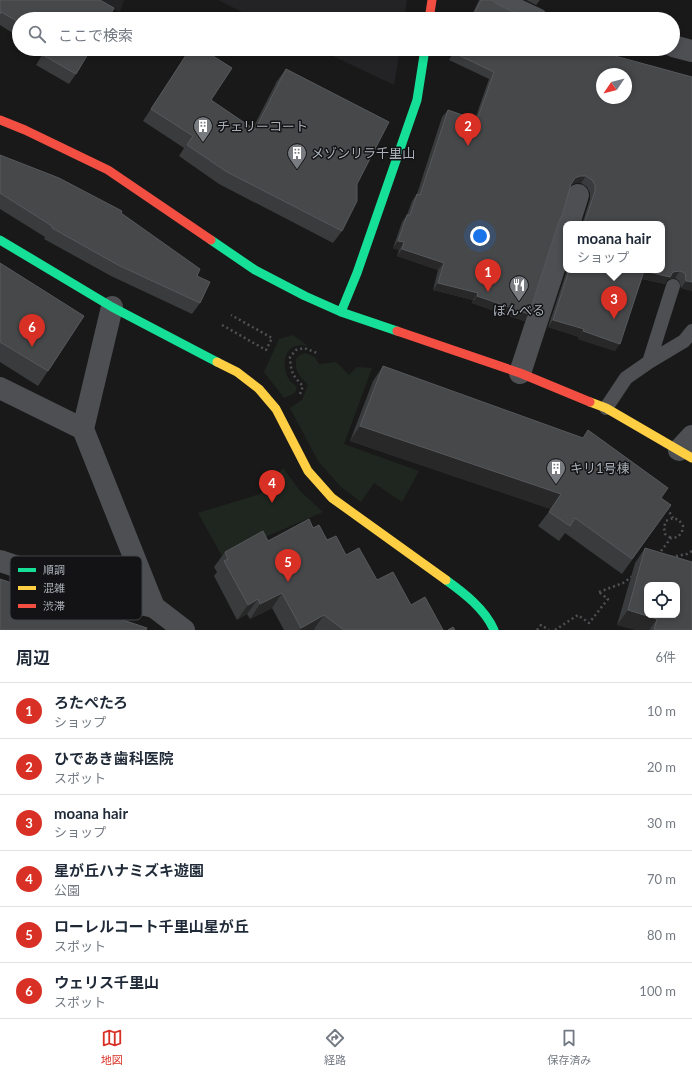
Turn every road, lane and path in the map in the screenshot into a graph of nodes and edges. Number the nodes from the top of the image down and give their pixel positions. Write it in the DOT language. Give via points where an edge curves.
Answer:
graph roads {
  1 [pos="432,0"];
  2 [pos="497,0"];
  3 [pos="430,12"];
  4 [pos="522,12"];
  5 [pos="680,48"];
  6 [pos="692,51"];
  7 [pos="424,56"];
  8 [pos="0,120"];
  9 [pos="578,195"];
  10 [pos="570,221"];
  11 [pos="0,240"];
  12 [pos="563,241"];
  13 [pos="673,286"];
  14 [pos="112,307"];
  15 [pos="341,312"];
  16 [pos="231,315"];
  17 [pos="222,325"];
  18 [pos="692,331"];
  19 [pos="317,353"];
  20 [pos="649,362"];
  21 [pos="520,373"];
  22 [pos="0,388"];
  23 [pos="299,396"];
  24 [pos="606,408"];
  25 [pos="84,429"];
  26 [pos="688,448"];
  27 [pos="665,506"];
  28 [pos="673,518"];
  29 [pos="671,538"];
  30 [pos="692,551"];
  31 [pos="134,556"];
  32 [pos="670,557"];
  33 [pos="655,560"];
  34 [pos="0,561"];
  35 [pos="10,564"];
  36 [pos="636,574"];
  37 [pos="142,576"];
  38 [pos="142,604"];
  39 [pos="154,607"];
  40 [pos="184,630"];
  41 [pos="494,630"];
  42 [pos="537,630"];
  43 [pos="549,630"];
  44 [pos="555,630"];
  1 -- 3 [label="street"];
  2 -- 4 [label="street"];
  5 -- 6 [label="street"];
  7 -- 15 [label="street" via="417,100"];
  8 -- 15 [label="street" via="108,170 255,270"];
  9 -- 10 [label="street"];
  11 -- 14 [label="street"];
  12 -- 21 [label="street"];
  13 -- 20 [label="lane"];
  14 -- 25 [label="street"];
  14 -- 41 [label="street" via="237,372 259,389 276,409 308,471 332,498 468,596"];
  15 -- 21 [label="street"];
  16 -- 17 [label="path" via="272,338 266,350"];
  18 -- 20 [label="lane" via="684,341"];
  19 -- 23 [label="path" via="304,348 296,350 290,357 291,371 303,386"];
  20 -- 24 [label="lane" via="626,378"];
  21 -- 24 [label="street"];
  22 -- 25 [label="street"];
  24 -- 26 [label="street"];
  25 -- 31 [label="street"];
  27 -- 28 [label="path"];
  28 -- 29 [label="path" via="666,521 664,527 665,534"];
  28 -- 29 [label="path" via="679,520 683,526 678,537"];
  29 -- 33 [label="path"];
  30 -- 32 [label="path"];
  34 -- 35 [label="street"];
  36 -- 44 [label="path" via="623,583 599,592 608,599 589,623 578,615"];
  37 -- 39 [label="street"];
  38 -- 39 [label="street"];
  39 -- 40 [label="street"];
  42 -- 43 [label="path" via="541,625"];
}
